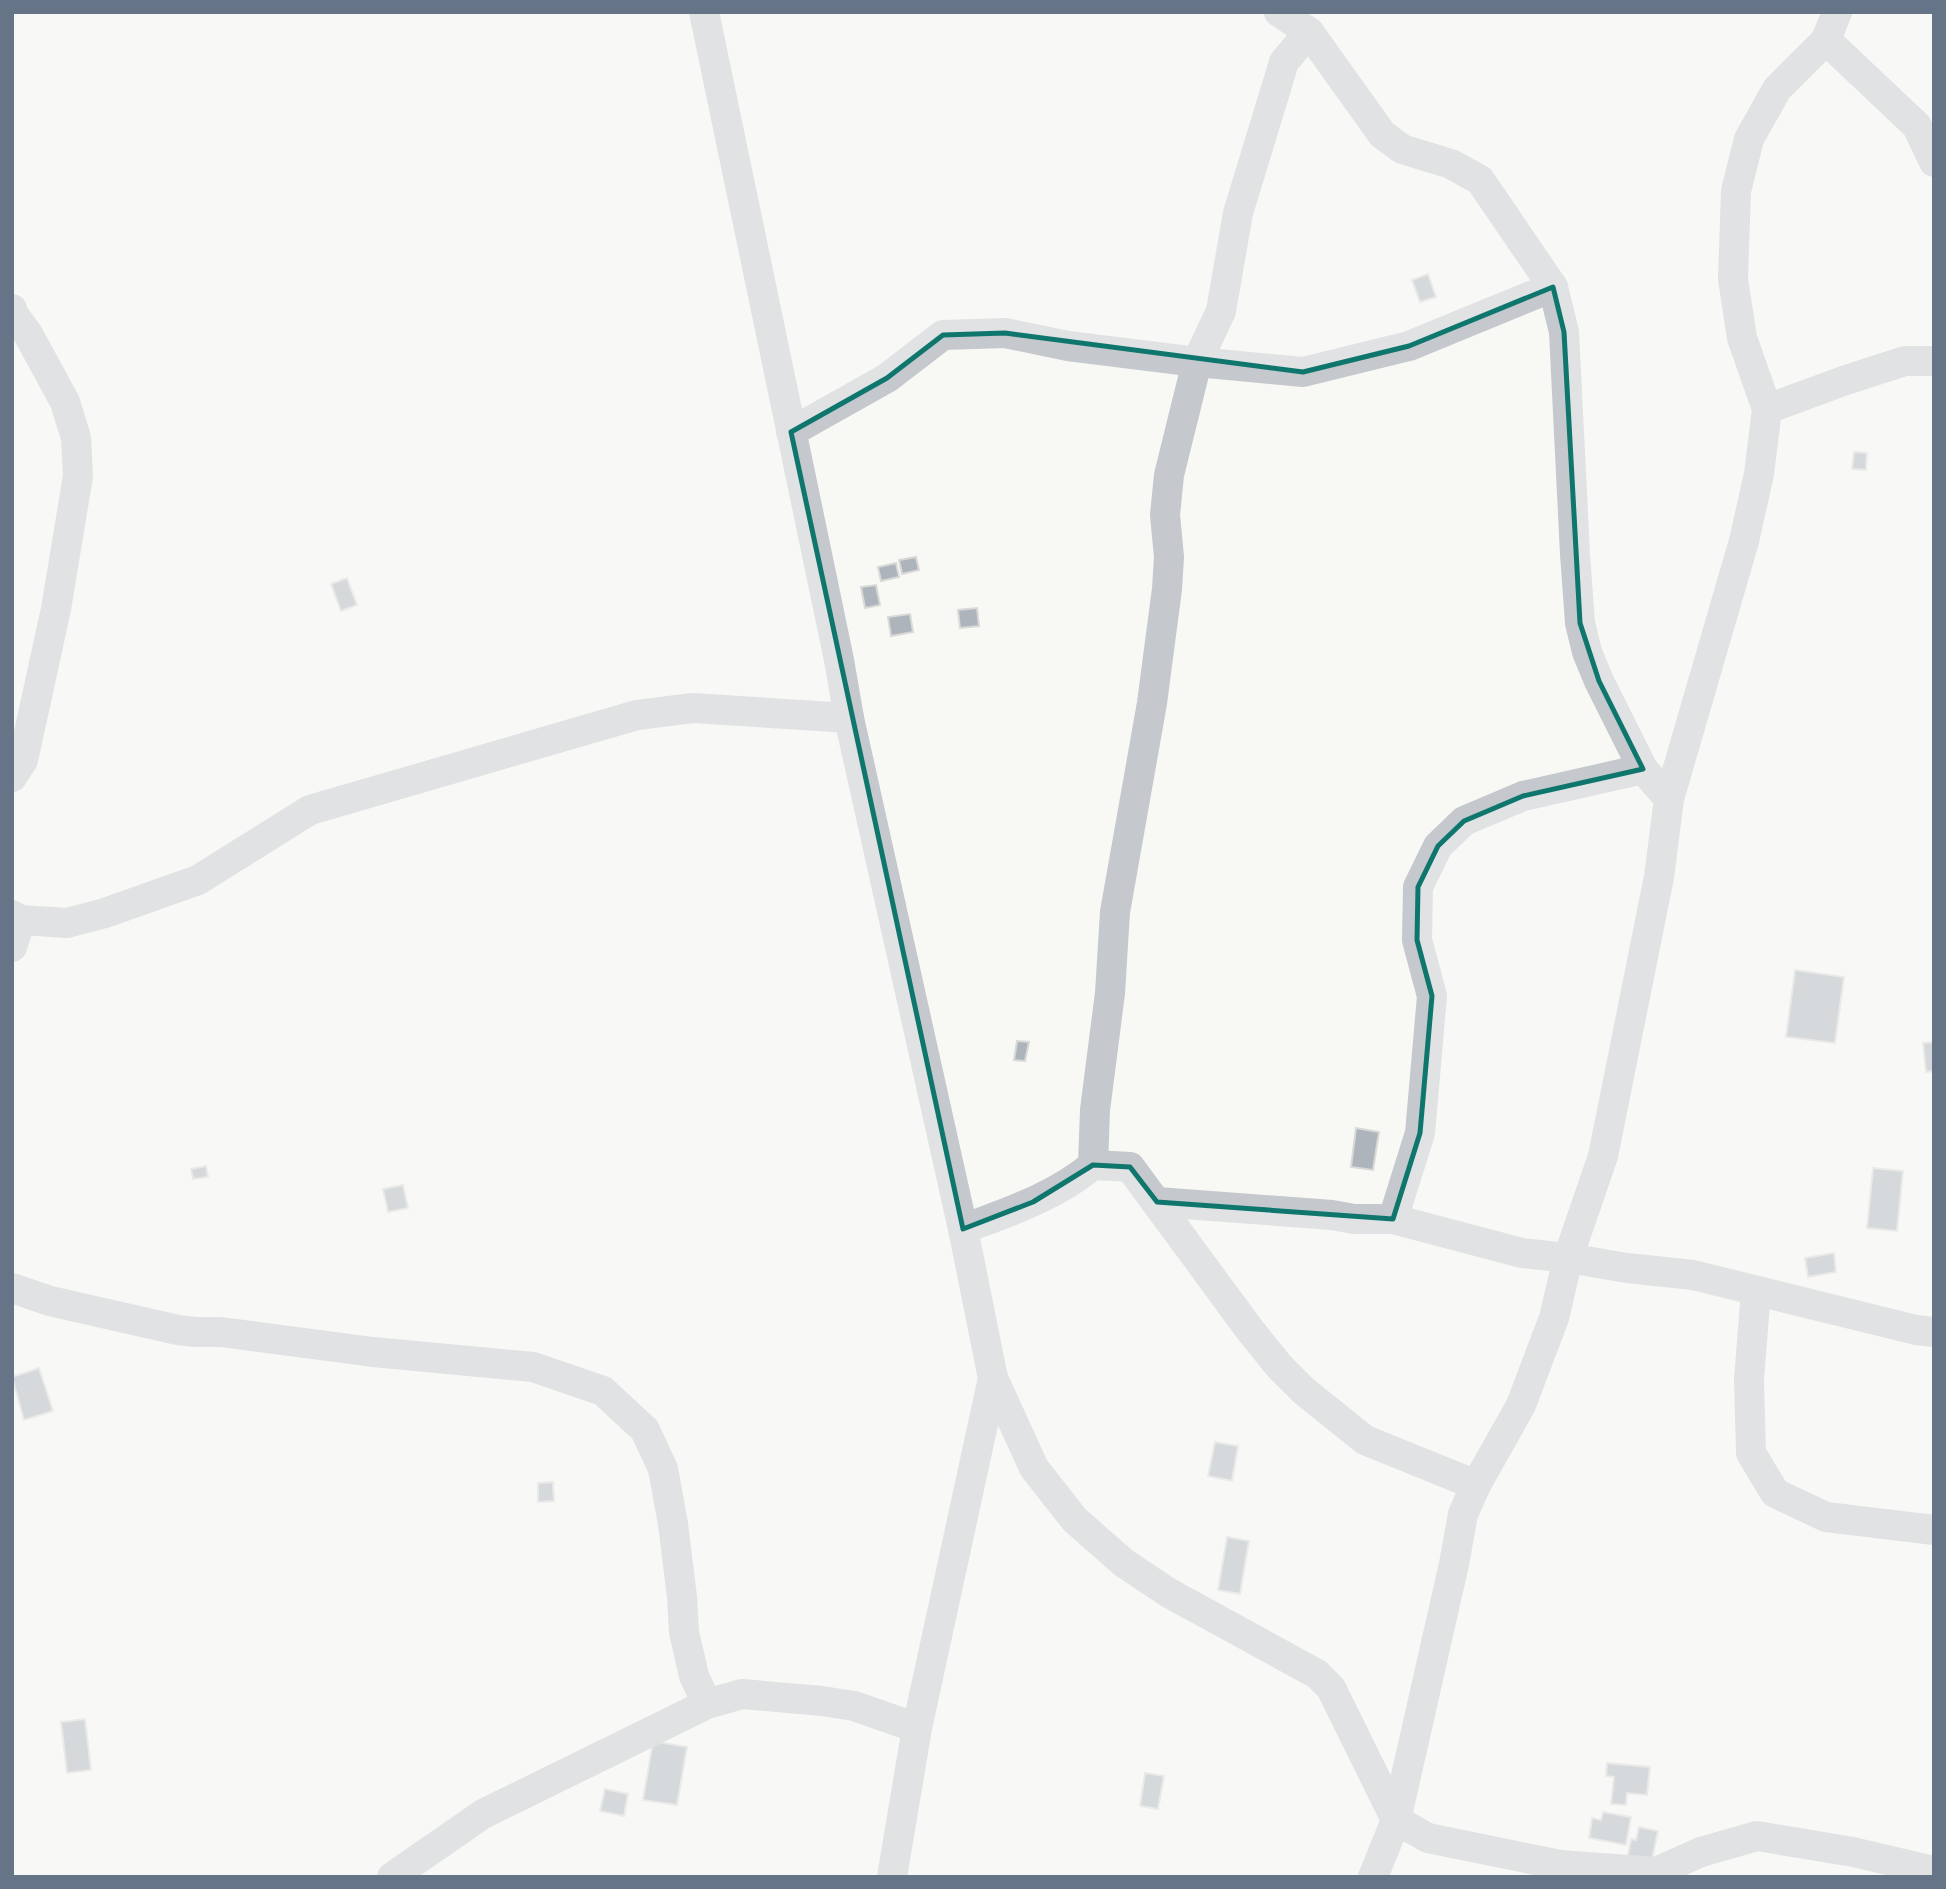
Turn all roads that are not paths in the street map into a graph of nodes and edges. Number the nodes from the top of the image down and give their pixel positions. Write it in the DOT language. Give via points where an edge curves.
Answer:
graph roads {
  1 [pos="704,12"];
  2 [pos="1279,12"];
  3 [pos="1837,12"];
  4 [pos="1308,33"];
  5 [pos="1826,40"];
  6 [pos="1925,123"];
  7 [pos="1934,162"];
  8 [pos="1553,287"];
  9 [pos="12,309"];
  10 [pos="1934,360"];
  11 [pos="1197,362"];
  12 [pos="1767,410"];
  13 [pos="791,432"];
  14 [pos="849,718"];
  15 [pos="1643,769"];
  16 [pos="12,777"];
  17 [pos="1669,799"];
  18 [pos="15,927"];
  19 [pos="1095,1110"];
  20 [pos="1093,1165"];
  21 [pos="1130,1167"];
  22 [pos="1157,1202"];
  23 [pos="1393,1219"];
  24 [pos="963,1228"];
  25 [pos="1568,1258"];
  26 [pos="12,1288"];
  27 [pos="1756,1291"];
  28 [pos="1934,1332"];
  29 [pos="993,1378"];
  30 [pos="1476,1485"];
  31 [pos="1934,1530"];
  32 [pos="707,1704"];
  33 [pos="917,1728"];
  34 [pos="1395,1820"];
  35 [pos="1934,1871"];
  36 [pos="392,1877"];
  37 [pos="892,1877"];
  38 [pos="1373,1877"];
  1 -- 13 [label="street"];
  2 -- 4 [label="street"];
  3 -- 5 [label="street"];
  4 -- 8 [label="street" via="1382,134 1402,149 1451,164 1479,180"];
  4 -- 11 [label="street" via="1284,62 1238,213 1221,311"];
  5 -- 6 [label="street"];
  5 -- 12 [label="street" via="1777,89 1749,139 1736,191 1733,279 1742,338"];
  6 -- 7 [label="street"];
  8 -- 11 [label="street" via="1409,346 1303,372"];
  8 -- 15 [label="street" via="1564,332 1580,623 1587,652"];
  9 -- 16 [label="street" via="65,402 76,438 78,475 29,734 23,760"];
  10 -- 12 [label="street" via="1905,361"];
  11 -- 13 [label="street" via="1005,333 943,335 887,378"];
  11 -- 19 [label="street" via="1169,475 1167,589 1115,912"];
  12 -- 17 [label="street" via="1744,541"];
  13 -- 14 [label="street"];
  14 -- 18 [label="street" via="693,708 637,715 310,810 198,880 105,913 67,923"];
  14 -- 24 [label="street"];
  15 -- 17 [label="street"];
  15 -- 23 [label="street" via="1523,796 1464,821 1438,846 1418,887 1417,940 1432,996 1420,1133"];
  17 -- 25 [label="street" via="1658,877 1602,1156"];
  19 -- 20 [label="street"];
  19 -- 21 [label="street"];
  20 -- 21 [label="street"];
  20 -- 24 [label="street" via="1077,1179 1033,1202"];
  21 -- 22 [label="street"];
  22 -- 23 [label="street"];
  22 -- 30 [label="street" via="1250,1330 1304,1391 1365,1440"];
  23 -- 25 [label="street" via="1522,1253"];
  24 -- 29 [label="street"];
  25 -- 27 [label="street" via="1693,1275"];
  25 -- 30 [label="street" via="1554,1318 1521,1405"];
  26 -- 32 [label="street" via="178,1330 533,1367 603,1391 645,1430 663,1469 684,1632 694,1676"];
  27 -- 28 [label="street"];
  27 -- 31 [label="street" via="1749,1379 1751,1453 1775,1493 1826,1517"];
  29 -- 33 [label="street"];
  29 -- 34 [label="street" via="1034,1468 1075,1520 1124,1563 1169,1593 1317,1674 1331,1688"];
  30 -- 34 [label="street" via="1463,1514"];
  32 -- 33 [label="street" via="742,1694 822,1701 854,1706"];
  32 -- 36 [label="street" via="483,1814"];
  33 -- 37 [label="street"];
  34 -- 35 [label="street" via="1428,1838 1560,1865 1656,1872 1701,1852 1757,1836"];
  34 -- 38 [label="street"];
}
